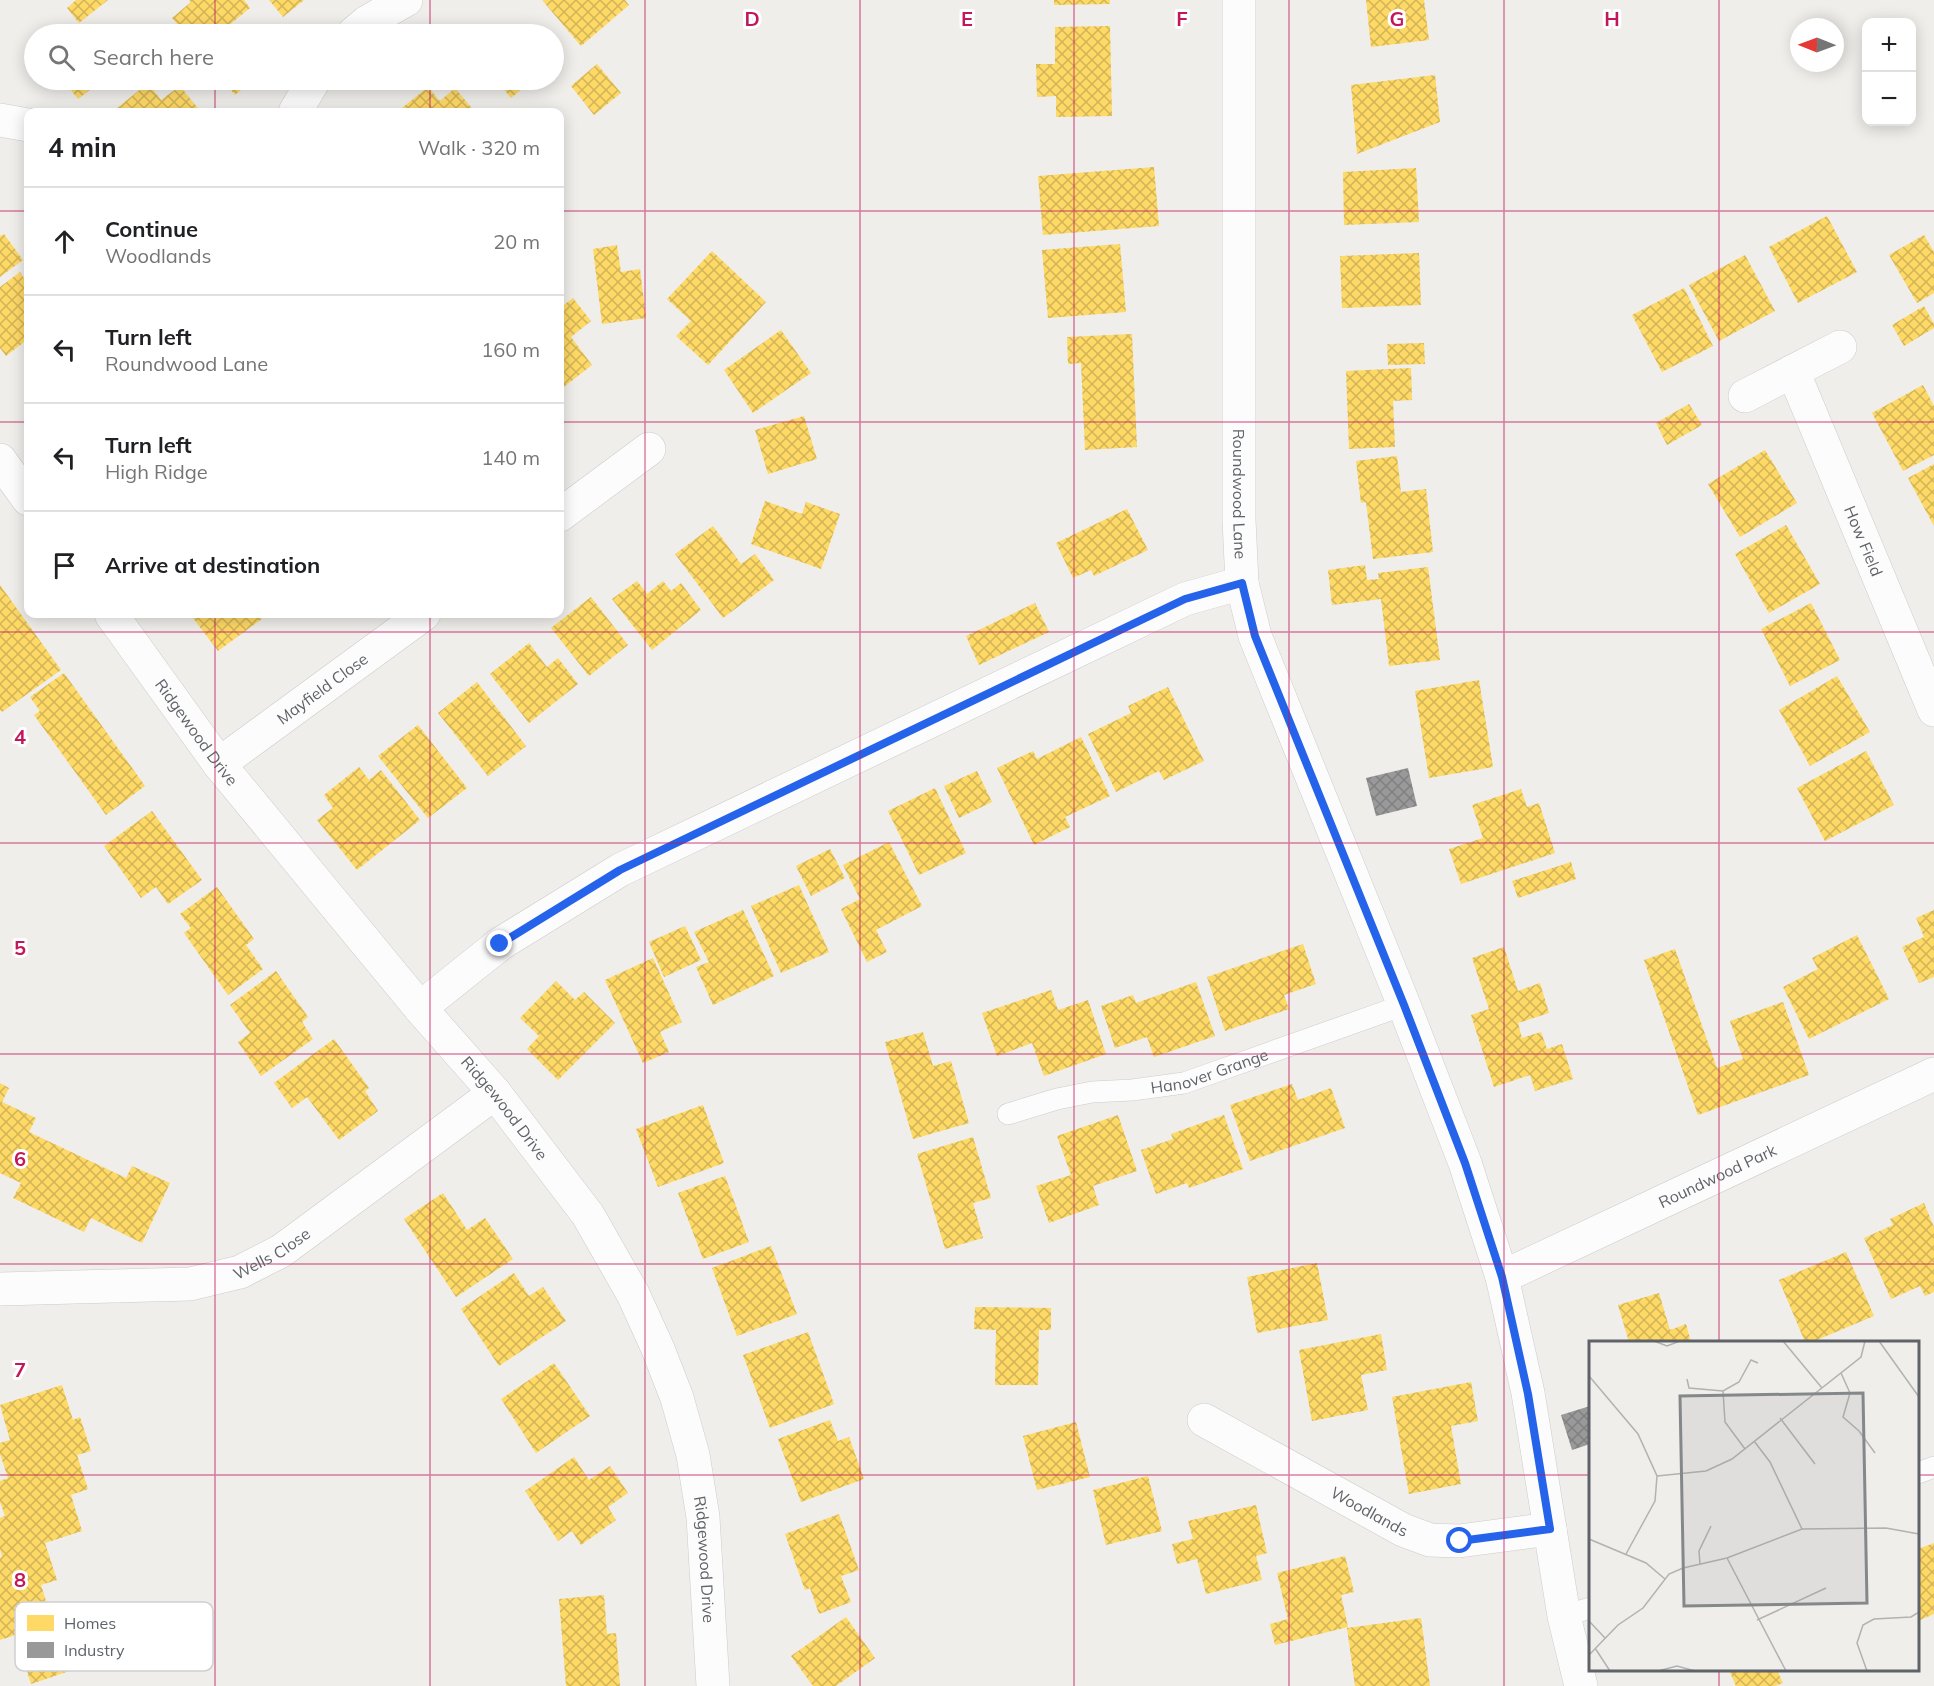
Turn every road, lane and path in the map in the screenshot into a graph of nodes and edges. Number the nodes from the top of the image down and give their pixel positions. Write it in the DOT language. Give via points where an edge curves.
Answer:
graph roads {
  1 [pos="406,0"];
  2 [pos="1239,0"];
  3 [pos="365,24"];
  4 [pos="308,90"];
  5 [pos="297,108"];
  6 [pos="0,120"];
  7 [pos="24,124"];
  8 [pos="1840,347"];
  9 [pos="1793,371"];
  10 [pos="1745,396"];
  11 [pos="649,449"];
  12 [pos="0,460"];
  13 [pos="24,493"];
  14 [pos="564,512"];
  15 [pos="1242,583"];
  16 [pos="114,618"];
  17 [pos="419,618"];
  18 [pos="1934,710"];
  19 [pos="219,764"];
  20 [pos="1404,1005"];
  21 [pos="420,1008"];
  22 [pos="1934,1074"];
  23 [pos="495,1093"];
  24 [pos="1008,1114"];
  25 [pos="1502,1277"];
  26 [pos="0,1288"];
  27 [pos="1204,1420"];
  28 [pos="1934,1467"];
  29 [pos="1919,1472"];
  30 [pos="1550,1529"];
  31 [pos="1577,1612"];
  32 [pos="713,1686"];
  33 [pos="1581,1686"];
  1 -- 3 [label="street"];
  2 -- 15 [label="street, Roundwood Lane"];
  4 -- 5 [label="street"];
  6 -- 7 [label="street"];
  8 -- 9 [label="street"];
  9 -- 10 [label="street"];
  9 -- 18 [label="street, How Field"];
  11 -- 14 [label="street"];
  12 -- 13 [label="street"];
  15 -- 20 [label="street, Roundwood Lane" via="1255,636"];
  15 -- 21 [label="street" via="1185,599 620,870 500,944"];
  16 -- 19 [label="street, Ridgewood Drive"];
  17 -- 19 [label="street, Mayfield Close"];
  19 -- 21 [label="street, Ridgewood Drive"];
  20 -- 24 [label="lane, Hanover Grange" via="1185,1083 1092,1092"];
  20 -- 25 [label="street, Roundwood Lane" via="1465,1163"];
  21 -- 23 [label="street, Ridgewood Drive"];
  22 -- 25 [label="street, Roundwood Park"];
  23 -- 26 [label="street, Wells Close" via="281,1251 240,1272 190,1284"];
  23 -- 32 [label="street, Ridgewood Drive" via="588,1215 633,1294 677,1398 693,1455 703,1517"];
  25 -- 30 [label="street, Roundwood Lane" via="1528,1394"];
  27 -- 30 [label="street, Woodlands" via="1403,1530 1430,1540 1460,1541"];
  28 -- 29 [label="lane"];
  30 -- 31 [label="street, Roundwood Lane"];
  31 -- 33 [label="street, Roundwood Lane"];
}
